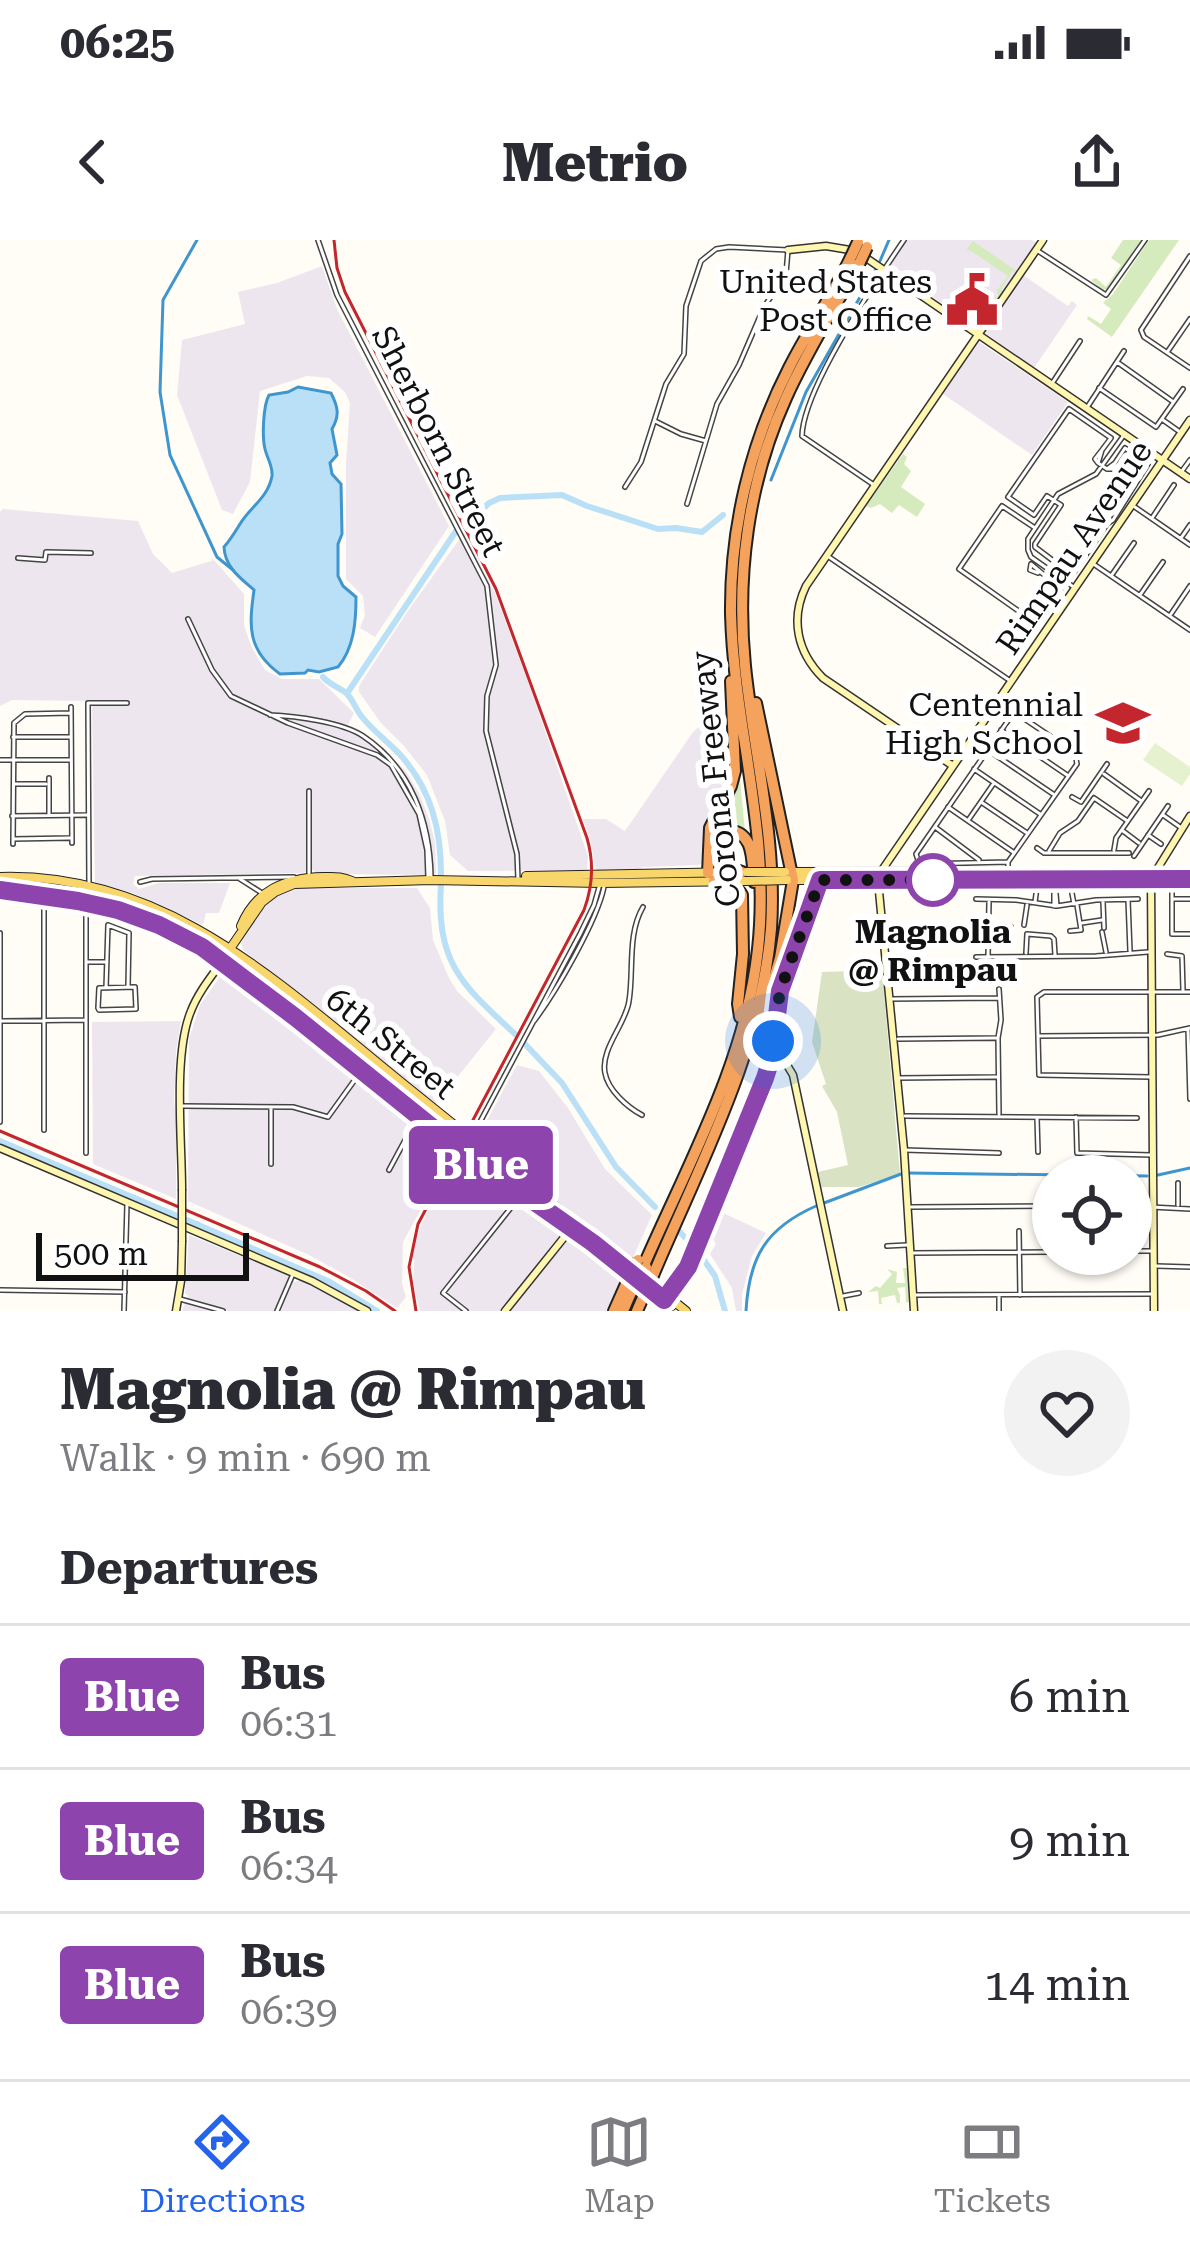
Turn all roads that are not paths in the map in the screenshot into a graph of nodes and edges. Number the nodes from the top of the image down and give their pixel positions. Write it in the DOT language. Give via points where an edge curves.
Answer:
graph roads {
  1 [pos="318,240"];
  2 [pos="904,240"];
  3 [pos="1043,240"];
  4 [pos="1145,240"];
  5 [pos="861,242"];
  6 [pos="788,250"];
  7 [pos="1036,250"];
  8 [pos="1190,256"];
  9 [pos="853,258"];
  10 [pos="885,269"];
  11 [pos="831,304"];
  12 [pos="1190,319"];
  13 [pos="821,333"];
  14 [pos="979,334"];
  15 [pos="1080,341"];
  16 [pos="1124,351"];
  17 [pos="1167,352"];
  18 [pos="1117,362"];
  19 [pos="1190,368"];
  20 [pos="1052,384"];
  21 [pos="1099,388"];
  22 [pos="1183,389"];
  23 [pos="1174,402"];
  24 [pos="1087,407"];
  25 [pos="1162,419"];
  26 [pos="654,420"];
  27 [pos="1190,420"];
  28 [pos="757,428"];
  29 [pos="1181,433"];
  30 [pos="1125,434"];
  31 [pos="425,436"];
  32 [pos="706,440"];
  33 [pos="752,460"];
  34 [pos="1162,460"];
  35 [pos="1190,460"];
  36 [pos="1103,466"];
  37 [pos="1181,473"];
  38 [pos="1190,478"];
  39 [pos="1174,484"];
  40 [pos="875,486"];
  41 [pos="625,487"];
  42 [pos="1054,500"];
  43 [pos="461,503"];
  44 [pos="687,504"];
  45 [pos="1132,505"];
  46 [pos="1151,519"];
  47 [pos="1190,525"];
  48 [pos="1033,527"];
  49 [pos="1181,538"];
  50 [pos="746,540"];
  51 [pos="1134,543"];
  52 [pos="1190,545"];
  53 [pos="91,553"];
  54 [pos="827,556"];
  55 [pos="18,558"];
  56 [pos="1033,562"];
  57 [pos="1163,562"];
  58 [pos="1092,563"];
  59 [pos="738,571"];
  60 [pos="1111,576"];
  61 [pos="1190,586"];
  62 [pos="1075,588"];
  63 [pos="1140,596"];
  64 [pos="1169,616"];
  65 [pos="188,619"];
  66 [pos="1190,630"];
  67 [pos="745,664"];
  68 [pos="731,681"];
  69 [pos="1012,682"];
  70 [pos="127,703"];
  71 [pos="1004,705"];
  72 [pos="1014,712"];
  73 [pos="268,715"];
  74 [pos="1001,730"];
  75 [pos="71,736"];
  76 [pos="12,737"];
  77 [pos="988,749"];
  78 [pos="0,760"];
  79 [pos="71,760"];
  80 [pos="12,761"];
  81 [pos="1107,764"];
  82 [pos="953,766"];
  83 [pos="974,770"];
  84 [pos="1101,772"];
  85 [pos="1068,776"];
  86 [pos="994,783"];
  87 [pos="12,784"];
  88 [pos="309,790"];
  89 [pos="1149,790"];
  90 [pos="1087,793"];
  91 [pos="1055,795"];
  92 [pos="1072,797"];
  93 [pos="1094,798"];
  94 [pos="1142,801"];
  95 [pos="981,802"];
  96 [pos="1168,806"];
  97 [pos="948,807"];
  98 [pos="1162,814"];
  99 [pos="71,815"];
  100 [pos="88,815"];
  101 [pos="1041,815"];
  102 [pos="49,816"];
  103 [pos="1190,816"];
  104 [pos="13,817"];
  105 [pos="968,820"];
  106 [pos="1127,821"];
  107 [pos="935,827"];
  108 [pos="1182,828"];
  109 [pos="1121,830"];
  110 [pos="1028,834"];
  111 [pos="1148,835"];
  112 [pos="1142,844"];
  113 [pos="1161,844"];
  114 [pos="1037,848"];
  115 [pos="1015,853"];
  116 [pos="1049,853"];
  117 [pos="1114,853"];
  118 [pos="1097,854"];
  119 [pos="979,862"];
  120 [pos="1008,867"];
  121 [pos="1097,873"];
  122 [pos="745,875"];
  123 [pos="1054,875"];
  124 [pos="1152,875"];
  125 [pos="1190,875"];
  126 [pos="789,876"];
  127 [pos="820,876"];
  128 [pos="940,876"];
  129 [pos="711,877"];
  130 [pos="879,877"];
  131 [pos="518,878"];
  132 [pos="238,879"];
  133 [pos="603,879"];
  134 [pos="309,880"];
  135 [pos="432,880"];
  136 [pos="140,882"];
  137 [pos="0,884"];
  138 [pos="89,886"];
  139 [pos="1172,886"];
  140 [pos="1037,887"];
  141 [pos="1072,888"];
  142 [pos="44,896"];
  143 [pos="264,897"];
  144 [pos="757,898"];
  145 [pos="1128,898"];
  146 [pos="1138,898"];
  147 [pos="976,899"];
  148 [pos="1172,899"];
  149 [pos="1190,899"];
  150 [pos="989,900"];
  151 [pos="1103,900"];
  152 [pos="86,903"];
  153 [pos="1027,903"];
  154 [pos="1035,904"];
  155 [pos="1076,904"];
  156 [pos="1055,906"];
  157 [pos="643,907"];
  158 [pos="244,918"];
  159 [pos="1104,920"];
  160 [pos="1080,924"];
  161 [pos="1024,926"];
  162 [pos="1010,927"];
  163 [pos="988,928"];
  164 [pos="205,931"];
  165 [pos="1070,931"];
  166 [pos="0,934"];
  167 [pos="178,934"];
  168 [pos="1190,934"];
  169 [pos="230,949"];
  170 [pos="1130,952"];
  171 [pos="1151,952"];
  172 [pos="1106,954"];
  173 [pos="1167,954"];
  174 [pos="1025,955"];
  175 [pos="1055,956"];
  176 [pos="976,957"];
  177 [pos="988,957"];
  178 [pos="87,962"];
  179 [pos="107,962"];
  180 [pos="221,962"];
  181 [pos="268,976"];
  182 [pos="128,987"];
  183 [pos="106,988"];
  184 [pos="283,988"];
  185 [pos="927,988"];
  186 [pos="963,988"];
  187 [pos="999,989"];
  188 [pos="1151,992"];
  189 [pos="1187,992"];
  190 [pos="263,994"];
  191 [pos="890,998"];
  192 [pos="927,998"];
  193 [pos="963,998"];
  194 [pos="1001,998"];
  195 [pos="740,1017"];
  196 [pos="86,1020"];
  197 [pos="0,1021"];
  198 [pos="44,1021"];
  199 [pos="1189,1029"];
  200 [pos="1151,1035"];
  201 [pos="1038,1036"];
  202 [pos="998,1038"];
  203 [pos="893,1039"];
  204 [pos="772,1056"];
  205 [pos="743,1059"];
  206 [pos="366,1065"];
  207 [pos="1189,1066"];
  208 [pos="998,1077"];
  209 [pos="1151,1077"];
  210 [pos="897,1078"];
  211 [pos="725,1086"];
  212 [pos="1190,1099"];
  213 [pos="181,1106"];
  214 [pos="271,1106"];
  215 [pos="642,1115"];
  216 [pos="999,1115"];
  217 [pos="1037,1115"];
  218 [pos="418,1116"];
  219 [pos="900,1116"];
  220 [pos="1076,1116"];
  221 [pos="1137,1118"];
  222 [pos="0,1122"];
  223 [pos="44,1130"];
  224 [pos="446,1138"];
  225 [pos="471,1139"];
  226 [pos="0,1148"];
  227 [pos="904,1150"];
  228 [pos="1038,1152"];
  229 [pos="86,1153"];
  230 [pos="999,1153"];
  231 [pos="1151,1155"];
  232 [pos="271,1164"];
  233 [pos="388,1170"];
  234 [pos="1152,1172"];
  235 [pos="498,1177"];
  236 [pos="1178,1184"];
  237 [pos="522,1193"];
  238 [pos="127,1203"];
  239 [pos="1154,1206"];
  240 [pos="906,1207"];
  241 [pos="1032,1207"];
  242 [pos="1178,1207"];
  243 [pos="671,1209"];
  244 [pos="1190,1209"];
  245 [pos="574,1225"];
  246 [pos="661,1229"];
  247 [pos="1019,1231"];
  248 [pos="886,1246"];
  249 [pos="909,1249"];
  250 [pos="1153,1251"];
  251 [pos="1020,1252"];
  252 [pos="1032,1252"];
  253 [pos="1153,1266"];
  254 [pos="646,1268"];
  255 [pos="1190,1268"];
  256 [pos="294,1274"];
  257 [pos="0,1290"];
  258 [pos="637,1290"];
  259 [pos="124,1292"];
  260 [pos="859,1293"];
  261 [pos="1154,1294"];
  262 [pos="914,1295"];
  263 [pos="999,1295"];
  264 [pos="1020,1295"];
  265 [pos="839,1297"];
  266 [pos="178,1299"];
  267 [pos="663,1301"];
  268 [pos="124,1311"];
  269 [pos="176,1311"];
  270 [pos="223,1311"];
  271 [pos="277,1311"];
  272 [pos="367,1311"];
  273 [pos="466,1311"];
  274 [pos="506,1311"];
  275 [pos="627,1311"];
  276 [pos="682,1311"];
  277 [pos="843,1311"];
  278 [pos="914,1311"];
  279 [pos="999,1311"];
  280 [pos="1154,1311"];
  1 -- 131 [label="street, Sherborn Street" via="337,295 487,586 496,665 487,731"];
  2 -- 10 [label="street"];
  3 -- 7 [label="main road"];
  4 -- 7 [label="street" via="1106,295"];
  5 -- 9 [label="highway, Corona Freeway, bridge"];
  6 -- 10 [label="main road" via="848,248"];
  6 -- 26 [label="street" via="729,247 701,261 686,306 684,354"];
  6 -- 32 [label="street" via="786,274 720,397"];
  7 -- 14 [label="main road"];
  8 -- 17 [label="street" via="1141,328"];
  9 -- 11 [label="highway"];
  9 -- 13 [label="highway, Corona Freeway"];
  9 -- 28 [label="highway, Corona Freeway" via="785,364"];
  9 -- 33 [label="highway" via="780,385"];
  10 -- 14 [label="main road"];
  10 -- 40 [label="street" via="802,426 802,436"];
  11 -- 13 [label="highway"];
  11 -- 59 [label="highway" via="763,442"];
  12 -- 17 [label="street"];
  13 -- 50 [label="highway, Corona Freeway" via="776,421"];
  14 -- 20 [label="main road"];
  14 -- 40 [label="main road"];
  15 -- 20 [label="street"];
  16 -- 18 [label="street"];
  17 -- 19 [label="street"];
  18 -- 21 [label="street"];
  18 -- 23 [label="street"];
  20 -- 24 [label="main road"];
  21 -- 24 [label="street"];
  21 -- 25 [label="street" via="1156,428"];
  22 -- 23 [label="street"];
  23 -- 25 [label="street"];
  24 -- 30 [label="main road"];
  25 -- 29 [label="street"];
  26 -- 32 [label="street"];
  26 -- 41 [label="street"];
  27 -- 29 [label="main road, Rimpau Avenue"];
  28 -- 33 [label="highway"];
  28 -- 68 [label="highway, Corona Freeway" via="729,546"];
  29 -- 34 [label="main road, Rimpau Avenue"];
  30 -- 34 [label="main road"];
  30 -- 36 [label="street"];
  31 -- 43 [label="street"];
  32 -- 44 [label="street"];
  33 -- 211 [label="highway" via="731,614 761,896 751,992"];
  34 -- 37 [label="main road"];
  34 -- 45 [label="main road, Rimpau Avenue"];
  35 -- 37 [label="street"];
  36 -- 42 [label="street"];
  36 -- 42 [label="street" via="1111,438 1069,410 1009,497 1034,515 1047,496"];
  36 -- 42 [label="street" via="1113,469 1125,448 1148,464 1072,575 1035,548 1061,506"];
  37 -- 38 [label="main road"];
  39 -- 46 [label="street"];
  40 -- 54 [label="main road"];
  42 -- 48 [label="street"];
  45 -- 46 [label="street"];
  45 -- 58 [label="main road, Rimpau Avenue"];
  46 -- 49 [label="street"];
  47 -- 49 [label="street"];
  48 -- 56 [label="street"];
  48 -- 56 [label="street" via="1002,506 959,569 1037,624 1061,589"];
  49 -- 52 [label="street"];
  50 -- 59 [label="highway"];
  50 -- 67 [label="highway, Corona Freeway"];
  51 -- 60 [label="street"];
  53 -- 55 [label="street"];
  54 -- 69 [label="street"];
  54 -- 82 [label="main road" via="798,606 806,656 823,678"];
  56 -- 62 [label="street"];
  57 -- 63 [label="street"];
  58 -- 60 [label="street"];
  58 -- 62 [label="main road, Rimpau Avenue"];
  59 -- 211 [label="highway" via="736,636 767,902 755,998"];
  60 -- 63 [label="street"];
  61 -- 64 [label="street"];
  62 -- 69 [label="main road, Rimpau Avenue"];
  63 -- 64 [label="street"];
  64 -- 66 [label="street"];
  65 -- 73 [label="street" via="223,688"];
  67 -- 126 [label="highway"];
  67 -- 205 [label="highway, Corona Freeway" via="773,889 765,973"];
  68 -- 129 [label="highway" via="735,771 710,828"];
  68 -- 144 [label="highway, Corona Freeway"];
  69 -- 82 [label="main road, Rimpau Avenue"];
  70 -- 100 [label="street" via="88,703"];
  71 -- 72 [label="street"];
  72 -- 74 [label="street"];
  72 -- 85 [label="street" via="1075,753"];
  73 -- 135 [label="street" via="391,765 419,814"];
  73 -- 135 [label="street" via="348,728 383,754 424,817"];
  74 -- 77 [label="street"];
  74 -- 85 [label="street"];
  75 -- 76 [label="street"];
  75 -- 76 [label="street" via="71,710 25,714"];
  75 -- 79 [label="street"];
  76 -- 80 [label="street"];
  77 -- 83 [label="street"];
  77 -- 91 [label="street"];
  78 -- 80 [label="street"];
  79 -- 80 [label="street"];
  79 -- 99 [label="street"];
  80 -- 87 [label="street"];
  81 -- 84 [label="street"];
  82 -- 130 [label="main road, Rimpau Avenue"];
  83 -- 86 [label="street"];
  83 -- 97 [label="street"];
  84 -- 90 [label="street"];
  84 -- 94 [label="street"];
  85 -- 91 [label="street"];
  86 -- 95 [label="street"];
  86 -- 101 [label="street"];
  87 -- 102 [label="street" via="49,781"];
  87 -- 104 [label="street"];
  88 -- 134 [label="street"];
  89 -- 94 [label="street"];
  90 -- 92 [label="street" via="1081,802"];
  90 -- 93 [label="street"];
  91 -- 101 [label="street"];
  93 -- 106 [label="street"];
  93 -- 116 [label="street"];
  94 -- 106 [label="street"];
  95 -- 105 [label="street"];
  95 -- 110 [label="street"];
  96 -- 98 [label="street"];
  97 -- 105 [label="street"];
  97 -- 107 [label="street"];
  98 -- 108 [label="street"];
  98 -- 111 [label="street"];
  99 -- 100 [label="street"];
  99 -- 102 [label="street"];
  99 -- 104 [label="street" via="72,841 13,842"];
  100 -- 138 [label="street"];
  101 -- 110 [label="street"];
  102 -- 104 [label="street"];
  103 -- 108 [label="main road"];
  105 -- 115 [label="street"];
  106 -- 109 [label="street"];
  107 -- 119 [label="street"];
  107 -- 119 [label="street" via="918,860"];
  108 -- 124 [label="main road"];
  109 -- 112 [label="street"];
  109 -- 117 [label="street"];
  110 -- 115 [label="street"];
  111 -- 112 [label="street"];
  111 -- 113 [label="street"];
  112 -- 117 [label="street" via="1131,854"];
  114 -- 116 [label="street"];
  115 -- 120 [label="street"];
  116 -- 118 [label="street"];
  117 -- 118 [label="street"];
  118 -- 121 [label="street"];
  119 -- 120 [label="street"];
  120 -- 123 [label="main road"];
  120 -- 128 [label="main road"];
  121 -- 123 [label="main road"];
  121 -- 124 [label="main road"];
  122 -- 126 [label="main road, bridge"];
  122 -- 129 [label="main road"];
  122 -- 144 [label="highway" via="713,855 715,838 726,830 749,842"];
  123 -- 128 [label="main road"];
  123 -- 156 [label="street"];
  124 -- 125 [label="main road"];
  124 -- 171 [label="main road"];
  126 -- 127 [label="main road"];
  126 -- 205 [label="highway" via="780,958"];
  127 -- 130 [label="main road"];
  127 -- 204 [label="main road" via="780,991"];
  128 -- 130 [label="main road"];
  129 -- 133 [label="main road"];
  129 -- 195 [label="highway" via="742,895"];
  130 -- 191 [label="main road"];
  131 -- 133 [label="main road"];
  131 -- 135 [label="main road"];
  132 -- 134 [label="street"];
  132 -- 136 [label="street"];
  132 -- 143 [label="street"];
  133 -- 225 [label="street"];
  134 -- 135 [label="main road"];
  134 -- 143 [label="main road" via="280,884"];
  137 -- 138 [label="main road, 6th Street" via="31,878"];
  137 -- 142 [label="main road"];
  138 -- 152 [label="street"];
  138 -- 164 [label="main road, 6th Street"];
  139 -- 148 [label="street"];
  140 -- 154 [label="street"];
  141 -- 155 [label="street"];
  142 -- 152 [label="main road"];
  142 -- 198 [label="street"];
  143 -- 158 [label="main road"];
  143 -- 169 [label="main road"];
  144 -- 195 [label="highway, Corona Freeway"];
  145 -- 146 [label="street"];
  145 -- 151 [label="street"];
  145 -- 170 [label="street"];
  147 -- 150 [label="street"];
  148 -- 149 [label="street"];
  148 -- 168 [label="street" via="1172,934"];
  150 -- 153 [label="street"];
  150 -- 163 [label="street"];
  151 -- 155 [label="street"];
  151 -- 159 [label="street"];
  152 -- 167 [label="main road"];
  152 -- 178 [label="street"];
  153 -- 154 [label="street"];
  153 -- 161 [label="street"];
  154 -- 156 [label="street"];
  155 -- 156 [label="street"];
  155 -- 160 [label="street"];
  157 -- 215 [label="street" via="629,1005 604,1066 613,1089"];
  158 -- 164 [label="main road" via="228,941"];
  158 -- 169 [label="main road"];
  159 -- 160 [label="street"];
  159 -- 172 [label="street"];
  160 -- 165 [label="street"];
  162 -- 163 [label="street"];
  163 -- 177 [label="street"];
  164 -- 169 [label="main road, 6th Street"];
  166 -- 197 [label="street"];
  167 -- 169 [label="main road"];
  167 -- 180 [label="main road"];
  169 -- 180 [label="main road"];
  169 -- 181 [label="main road, 6th Street"];
  170 -- 171 [label="street"];
  170 -- 172 [label="street"];
  171 -- 188 [label="main road"];
  172 -- 175 [label="street"];
  173 -- 189 [label="street" via="1182,956"];
  174 -- 175 [label="street"];
  174 -- 175 [label="street" via="1028,934 1053,937"];
  174 -- 177 [label="street"];
  176 -- 177 [label="street"];
  178 -- 179 [label="street"];
  178 -- 196 [label="street"];
  179 -- 182 [label="street" via="108,925 129,933"];
  179 -- 183 [label="street"];
  180 -- 181 [label="main road" via="234,957"];
  180 -- 190 [label="main road, 6th Street"];
  180 -- 213 [label="main road" via="187,1021"];
  181 -- 184 [label="main road, 6th Street"];
  182 -- 183 [label="street"];
  182 -- 183 [label="street" via="137,990 134,1010 99,1010 98,990"];
  184 -- 190 [label="main road"];
  184 -- 206 [label="main road, 6th Street"];
  185 -- 192 [label="street"];
  186 -- 193 [label="street"];
  187 -- 194 [label="street"];
  188 -- 189 [label="street"];
  188 -- 200 [label="main road"];
  188 -- 201 [label="street" via="1039,994"];
  190 -- 206 [label="main road, 6th Street"];
  191 -- 192 [label="street"];
  191 -- 203 [label="main road"];
  192 -- 193 [label="street"];
  193 -- 194 [label="street"];
  194 -- 202 [label="street"];
  195 -- 243 [label="highway, Corona Freeway"];
  196 -- 198 [label="street"];
  196 -- 229 [label="street"];
  197 -- 198 [label="street"];
  197 -- 222 [label="street"];
  198 -- 223 [label="street"];
  199 -- 200 [label="street"];
  199 -- 207 [label="street"];
  200 -- 201 [label="street"];
  200 -- 209 [label="main road"];
  201 -- 209 [label="street" via="1039,1075"];
  202 -- 203 [label="street"];
  202 -- 208 [label="street"];
  203 -- 210 [label="main road"];
  204 -- 265 [label="main road" via="793,1075"];
  204 -- 267 [label="main road" via="688,1267"];
  205 -- 243 [label="highway, Corona Freeway" via="718,1125"];
  206 -- 214 [label="street" via="328,1117"];
  206 -- 218 [label="main road, 6th Street"];
  206 -- 225 [label="main road, 6th Street"];
  207 -- 212 [label="street"];
  208 -- 210 [label="street"];
  208 -- 216 [label="street"];
  209 -- 231 [label="main road"];
  210 -- 219 [label="main road"];
  211 -- 243 [label="highway"];
  213 -- 214 [label="street"];
  213 -- 266 [label="main road, bridge"];
  214 -- 232 [label="street"];
  216 -- 217 [label="street"];
  216 -- 219 [label="street"];
  217 -- 220 [label="street"];
  217 -- 228 [label="street"];
  218 -- 224 [label="main road, 6th Street"];
  218 -- 233 [label="street"];
  219 -- 227 [label="main road"];
  220 -- 221 [label="street"];
  220 -- 231 [label="street" via="1077,1153"];
  224 -- 225 [label="main road" via="464,1146"];
  224 -- 235 [label="main road, 6th Street"];
  225 -- 235 [label="main road" via="472,1154"];
  225 -- 245 [label="main road, 6th Street"];
  226 -- 238 [label="main road"];
  227 -- 230 [label="street"];
  227 -- 240 [label="main road"];
  234 -- 239 [label="main road"];
  235 -- 237 [label="main road, 6th Street"];
  236 -- 242 [label="street"];
  237 -- 245 [label="main road, 6th Street"];
  237 -- 273 [label="street" via="443,1292"];
  238 -- 256 [label="main road"];
  238 -- 259 [label="street"];
  239 -- 242 [label="street"];
  239 -- 250 [label="main road"];
  240 -- 241 [label="street"];
  240 -- 249 [label="main road"];
  242 -- 244 [label="street"];
  243 -- 246 [label="highway, Corona Freeway"];
  243 -- 246 [label="highway, Corona Freeway"];
  245 -- 267 [label="main road"];
  245 -- 274 [label="main road"];
  246 -- 254 [label="highway, Corona Freeway"];
  246 -- 254 [label="highway, Corona Freeway"];
  247 -- 251 [label="street"];
  248 -- 249 [label="street"];
  249 -- 251 [label="street"];
  249 -- 262 [label="main road"];
  250 -- 253 [label="main road"];
  251 -- 252 [label="street"];
  251 -- 264 [label="street"];
  253 -- 255 [label="street"];
  253 -- 261 [label="main road"];
  254 -- 258 [label="highway, bridge"];
  254 -- 258 [label="highway, Corona Freeway, bridge"];
  256 -- 271 [label="street"];
  256 -- 272 [label="main road"];
  257 -- 259 [label="street"];
  258 -- 275 [label="highway, Corona Freeway"];
  258 -- 275 [label="highway"];
  259 -- 268 [label="street"];
  260 -- 265 [label="street"];
  261 -- 264 [label="street"];
  261 -- 280 [label="main road"];
  262 -- 263 [label="street"];
  262 -- 278 [label="main road"];
  263 -- 264 [label="street"];
  263 -- 279 [label="street"];
  265 -- 277 [label="main road"];
  266 -- 269 [label="main road"];
  266 -- 270 [label="street"];
  267 -- 276 [label="main road"];
}
